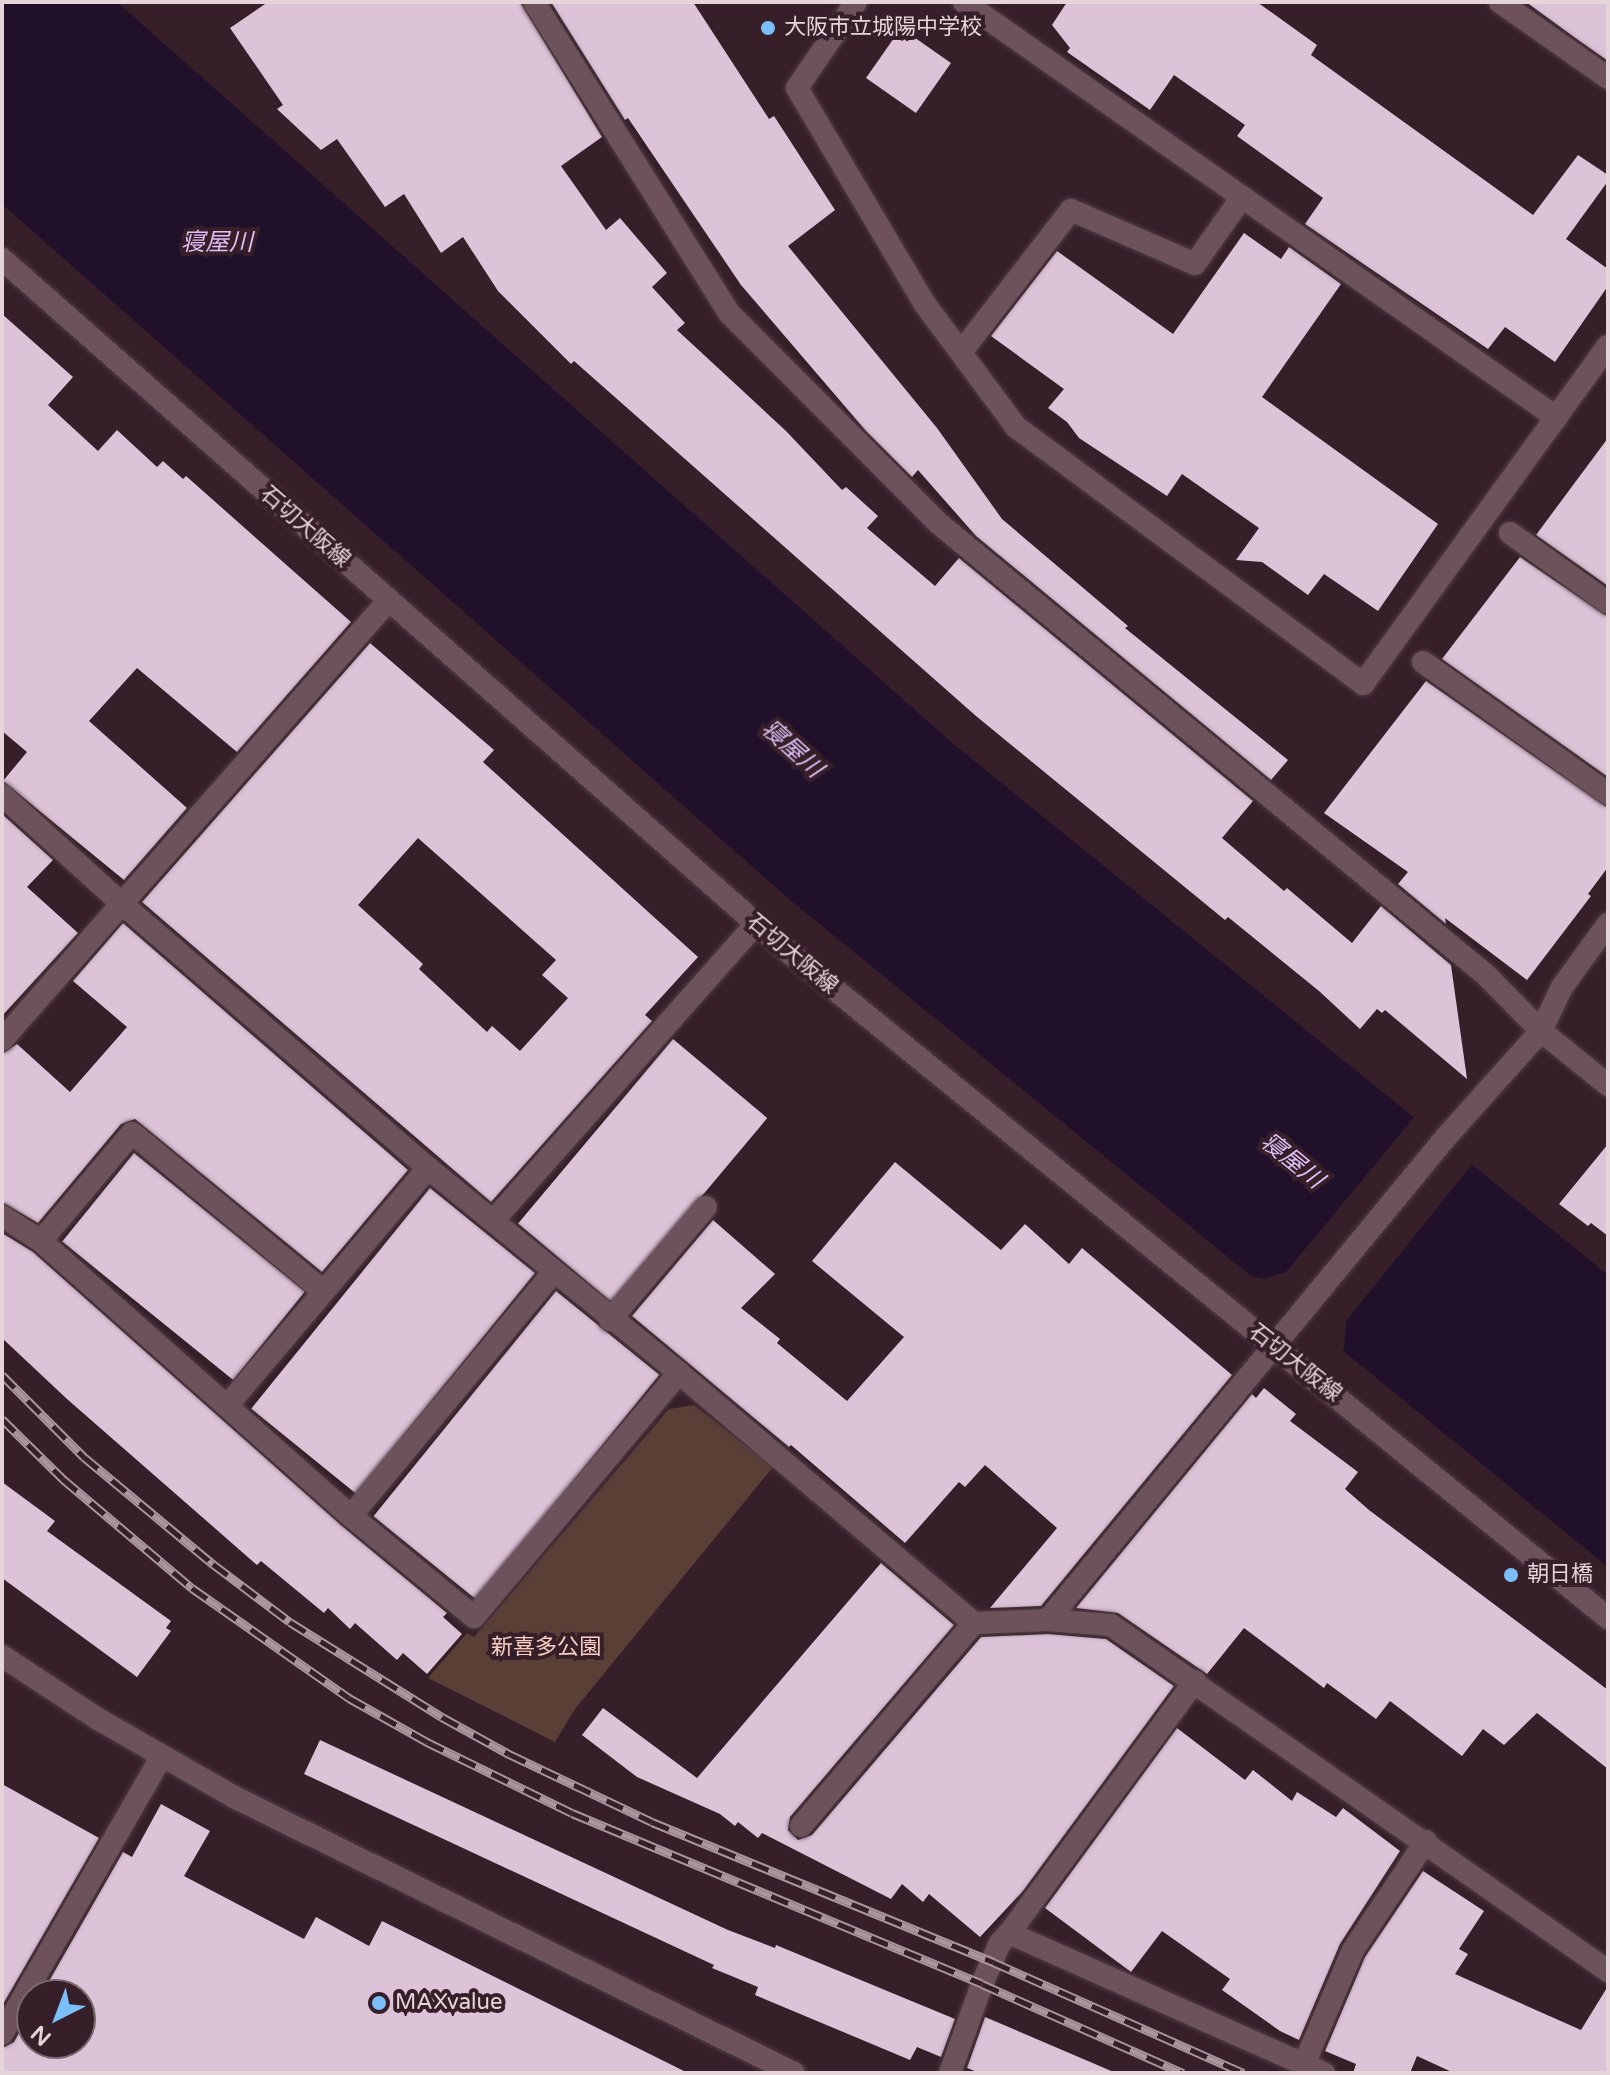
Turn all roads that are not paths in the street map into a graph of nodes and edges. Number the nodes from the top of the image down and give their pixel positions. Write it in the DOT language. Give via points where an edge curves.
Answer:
graph roads {
  1 [pos="534,2"];
  2 [pos="856,2"];
  3 [pos="964,2"];
  4 [pos="1500,2"];
  5 [pos="1608,78"];
  6 [pos="1242,197"];
  7 [pos="2,259"];
  8 [pos="1608,346"];
  9 [pos="962,351"];
  10 [pos="1557,418"];
  11 [pos="1510,533"];
  12 [pos="389,600"];
  13 [pos="1608,603"];
  14 [pos="1423,662"];
  15 [pos="1608,794"];
  16 [pos="2,795"];
  17 [pos="121,903"];
  18 [pos="756,924"];
  19 [pos="1608,924"];
  20 [pos="1541,1031"];
  21 [pos="2,1040"];
  22 [pos="1608,1085"];
  23 [pos="428,1168"];
  24 [pos="706,1207"];
  25 [pos="2,1216"];
  26 [pos="493,1221"];
  27 [pos="41,1241"];
  28 [pos="553,1273"];
  29 [pos="323,1291"];
  30 [pos="610,1320"];
  31 [pos="1275,1344"];
  32 [pos="679,1373"];
  33 [pos="227,1406"];
  34 [pos="351,1516"];
  35 [pos="1608,1618"];
  36 [pos="1048,1620"];
  37 [pos="974,1623"];
  38 [pos="2,1656"];
  39 [pos="1195,1681"];
  40 [pos="162,1756"];
  41 [pos="801,1826"];
  42 [pos="1426,1841"];
  43 [pos="1009,1933"];
  44 [pos="1608,1971"];
  45 [pos="2,2034"];
  46 [pos="1314,2069"];
  47 [pos="794,2073"];
  48 [pos="950,2073"];
  1 -- 20 [label="street" via="730,314 937,522 1486,975"];
  2 -- 9 [label="street" via="797,88 924,303"];
  3 -- 6 [label="street"];
  4 -- 5 [label="street"];
  6 -- 9 [label="street" via="1195,264 1071,210"];
  6 -- 10 [label="street"];
  7 -- 12 [label="street, 石切大阪線"];
  8 -- 10 [label="street"];
  9 -- 10 [label="street" via="1016,427 1363,684"];
  11 -- 13 [label="street"];
  12 -- 17 [label="street"];
  12 -- 18 [label="street, 石切大阪線"];
  14 -- 15 [label="street"];
  16 -- 17 [label="street"];
  17 -- 21 [label="street"];
  17 -- 23 [label="street"];
  18 -- 26 [label="street"];
  18 -- 31 [label="street, 石切大阪線" via="1218,1304"];
  19 -- 20 [label="street" via="1562,987"];
  20 -- 22 [label="street"];
  20 -- 31 [label="street"];
  23 -- 26 [label="street"];
  23 -- 29 [label="street"];
  24 -- 30 [label="street"];
  25 -- 27 [label="street"];
  26 -- 28 [label="street"];
  27 -- 29 [label="street" via="132,1133"];
  27 -- 33 [label="street"];
  28 -- 30 [label="street"];
  28 -- 34 [label="street"];
  29 -- 33 [label="street"];
  30 -- 32 [label="street"];
  31 -- 35 [label="street, 石切大阪線"];
  31 -- 36 [label="street"];
  32 -- 34 [label="street" via="474,1617"];
  32 -- 37 [label="street"];
  33 -- 34 [label="street"];
  36 -- 37 [label="street"];
  36 -- 39 [label="street" via="1111,1625"];
  37 -- 41 [label="street"];
  38 -- 40 [label="street"];
  39 -- 42 [label="street"];
  39 -- 43 [label="street"];
  40 -- 45 [label="street"];
  40 -- 47 [label="street" via="234,1797"];
  42 -- 44 [label="street"];
  42 -- 46 [label="street" via="1353,1950"];
  43 -- 46 [label="street"];
  43 -- 48 [label="street" via="982,1984"];
}
